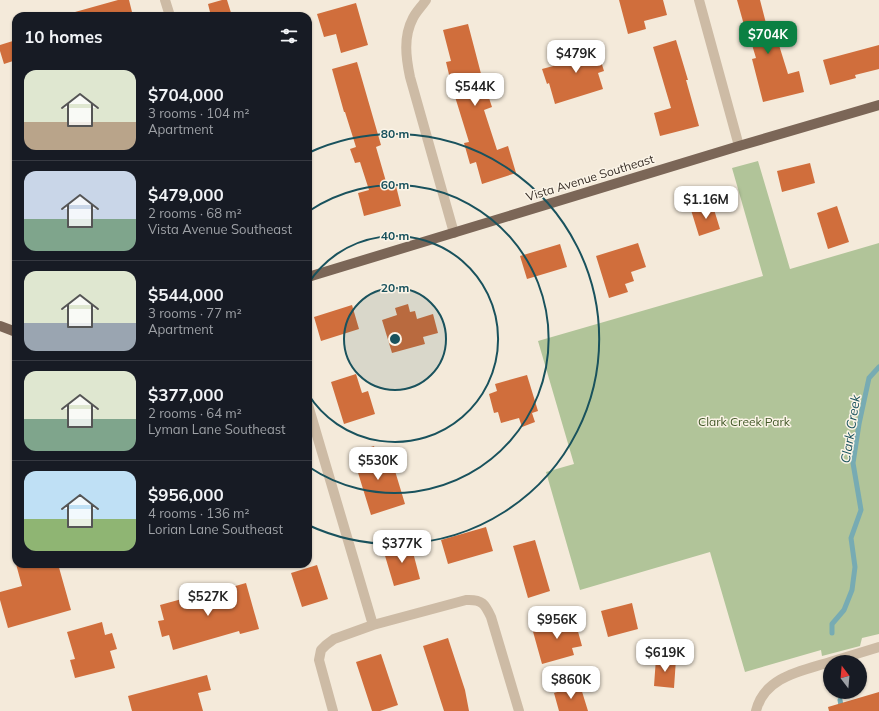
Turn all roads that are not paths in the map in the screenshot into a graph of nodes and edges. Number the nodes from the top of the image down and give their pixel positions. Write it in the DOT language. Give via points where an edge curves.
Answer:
graph roads {
  1 [pos="165,0"];
  2 [pos="426,0"];
  3 [pos="699,0"];
  4 [pos="169,12"];
  5 [pos="879,105"];
  6 [pos="739,146"];
  7 [pos="454,233"];
  8 [pos="312,276"];
  9 [pos="0,326"];
  10 [pos="12,330"];
  11 [pos="312,419"];
  12 [pos="373,625"];
  13 [pos="879,647"];
  14 [pos="853,655"];
  15 [pos="823,664"];
  16 [pos="333,711"];
  17 [pos="519,711"];
  18 [pos="756,711"];
  1 -- 4 [label="street"];
  2 -- 7 [label="street" via="408,30 406,58"];
  3 -- 6 [label="street"];
  5 -- 6 [label="main road, Vista Avenue Southeast"];
  6 -- 7 [label="main road, Vista Avenue Southeast"];
  7 -- 8 [label="main road, Vista Avenue Southeast"];
  9 -- 10 [label="main road"];
  11 -- 12 [label="street"];
  12 -- 16 [label="street" via="334,639 321,650 319,660"];
  12 -- 17 [label="street" via="466,600 474,599 483,603 492,617"];
  13 -- 14 [label="street"];
  15 -- 18 [label="street" via="796,672 770,686 762,695"];
}
